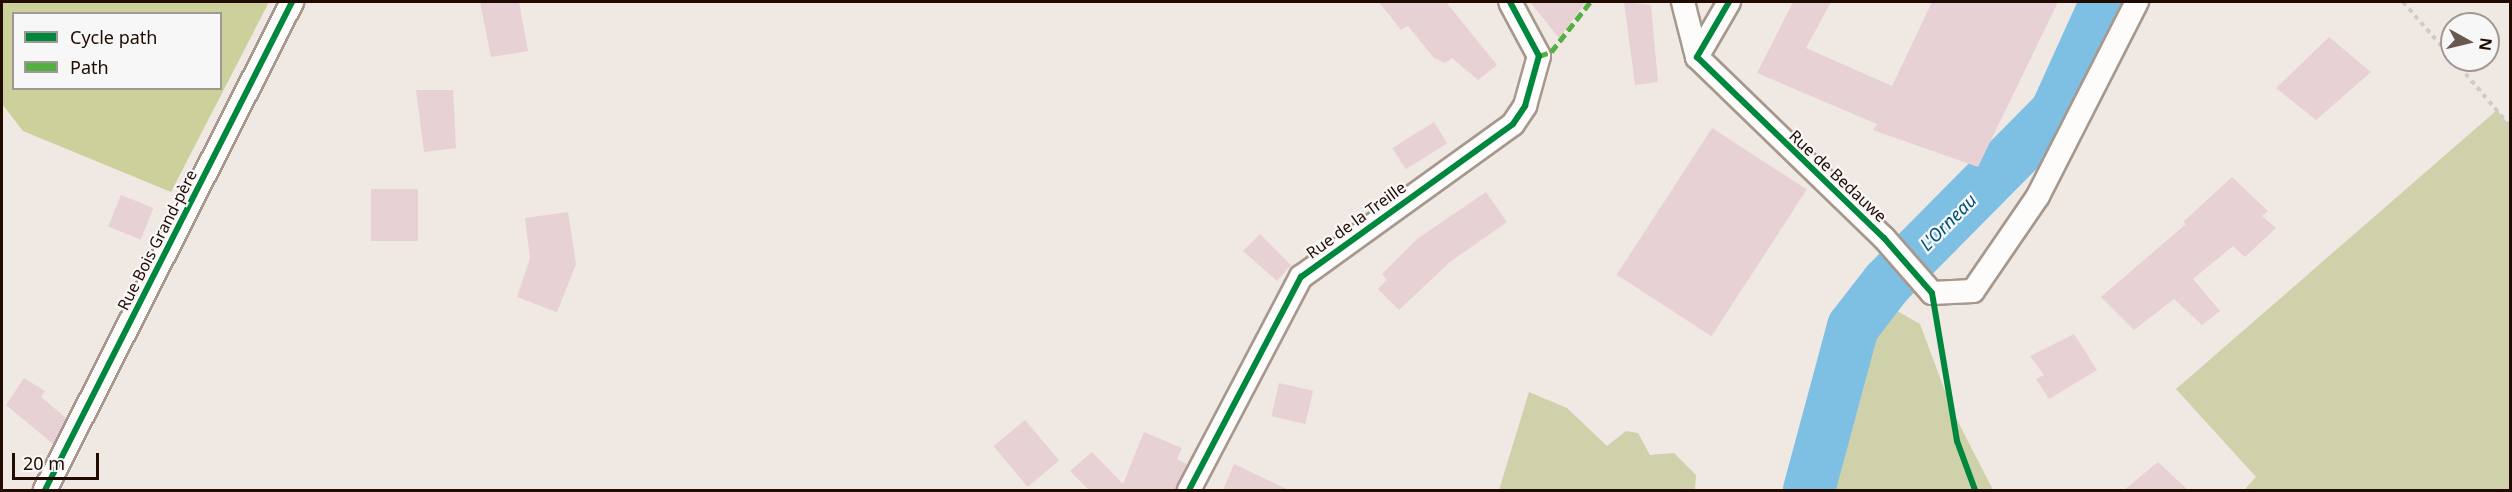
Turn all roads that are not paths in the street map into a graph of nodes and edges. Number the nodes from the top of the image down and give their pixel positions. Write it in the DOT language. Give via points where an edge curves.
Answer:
graph roads {
  1 [pos="292,2"];
  2 [pos="1510,2"];
  3 [pos="1683,2"];
  4 [pos="1729,2"];
  5 [pos="2137,2"];
  6 [pos="1697,57"];
  7 [pos="45,490"];
  8 [pos="1189,490"];
  1 -- 7 [label="street, Rue Bois Grand-père"];
  2 -- 8 [label="street, Rue de la Treille" via="1539,56 1525,106 1513,124 1301,277"];
  3 -- 6 [label="street"];
  4 -- 6 [label="street"];
  5 -- 6 [label="street, Rue de Bedauwe" via="2038,196 1973,291 1932,293 1884,238"];
}
